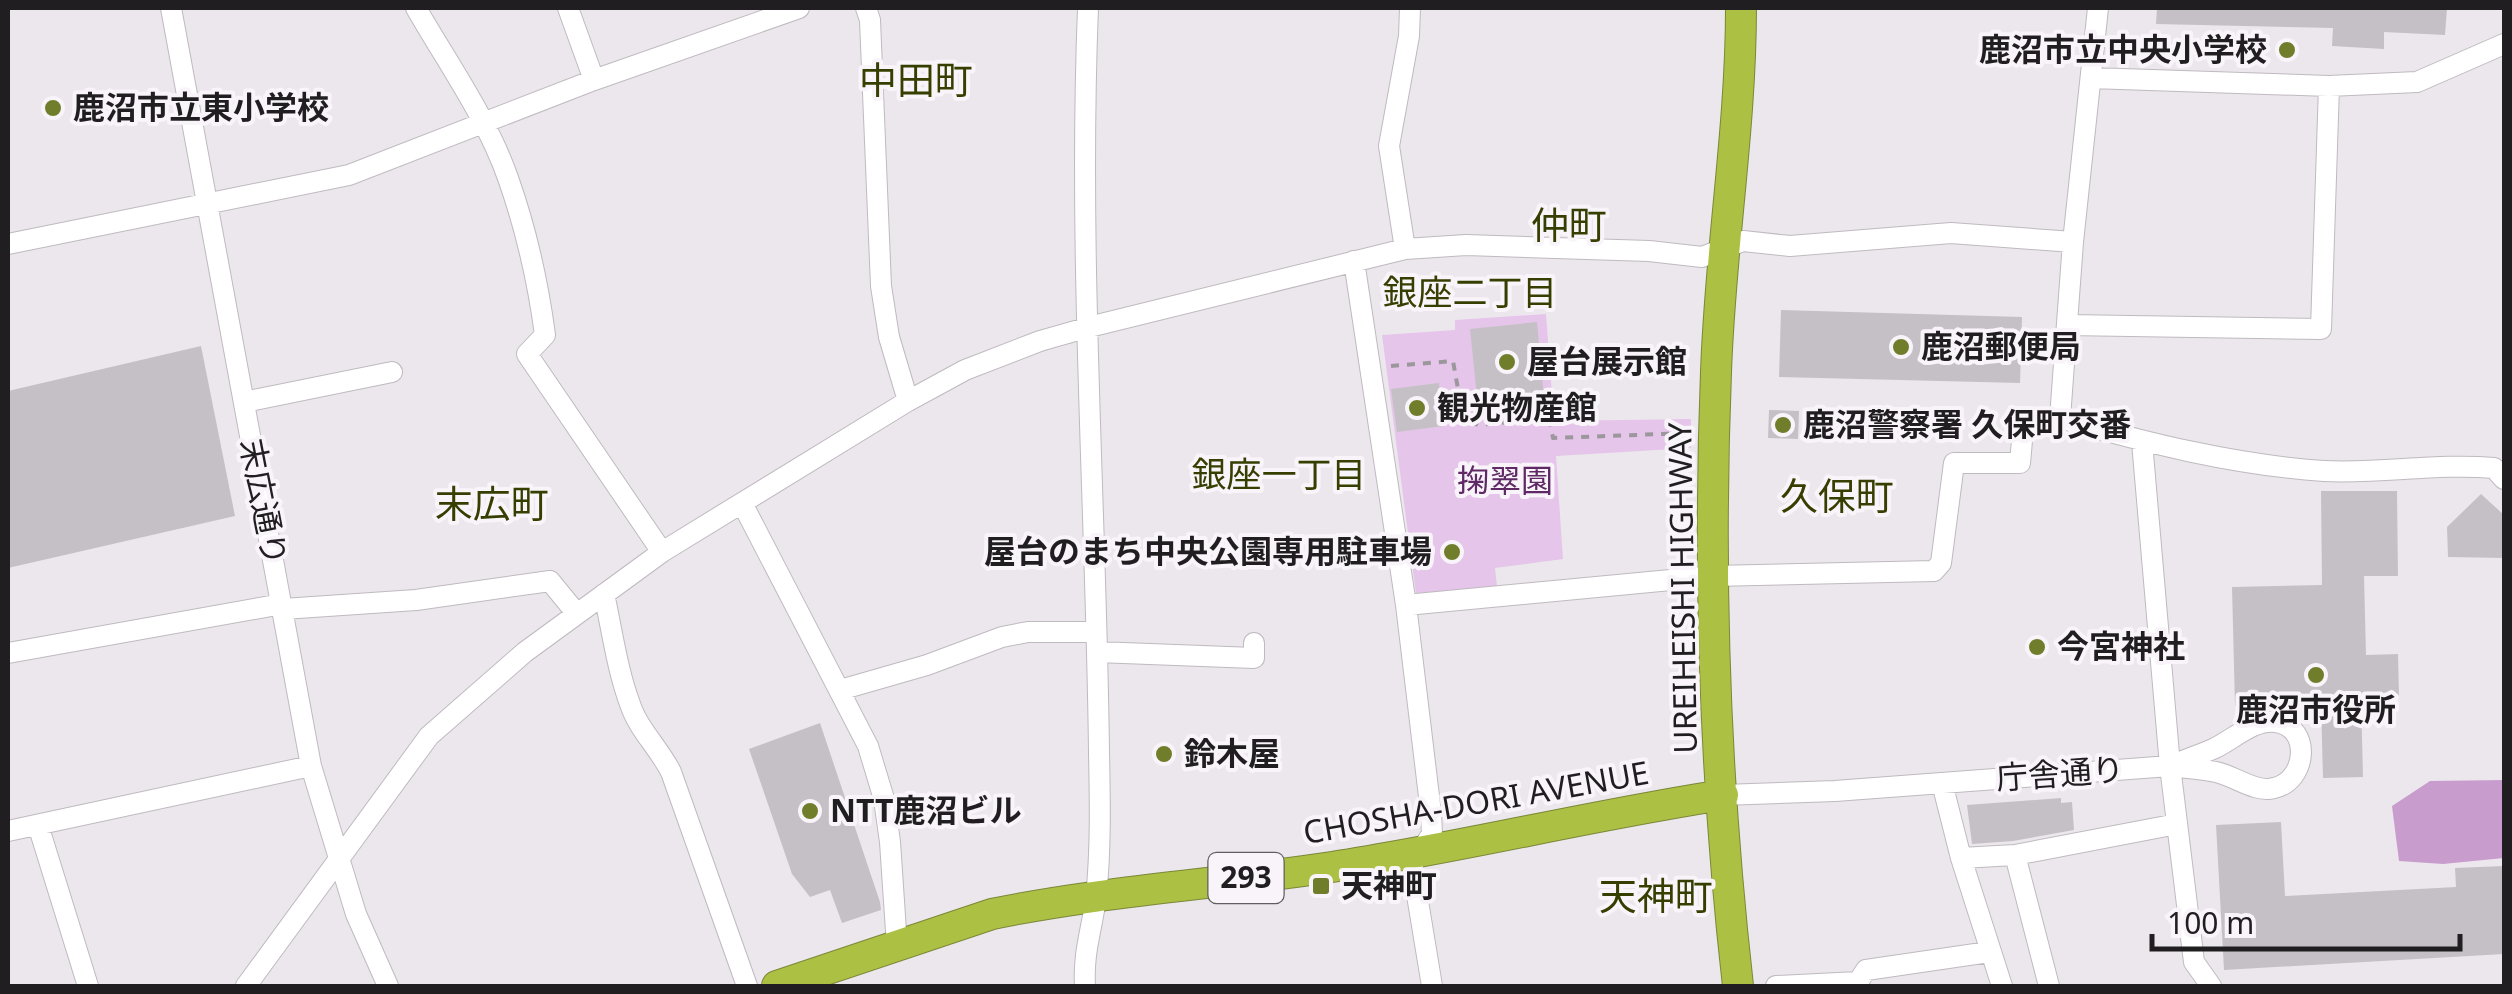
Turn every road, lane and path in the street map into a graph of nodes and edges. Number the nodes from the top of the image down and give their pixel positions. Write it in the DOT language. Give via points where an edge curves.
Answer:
graph roads {
  1 [pos="171,8"];
  2 [pos="416,8"];
  3 [pos="568,8"];
  4 [pos="799,8"];
  5 [pos="866,8"];
  6 [pos="1088,8"];
  7 [pos="1410,8"];
  8 [pos="1740,8"];
  9 [pos="2098,8"];
  10 [pos="760,15"];
  11 [pos="2504,44"];
  12 [pos="2091,78"];
  13 [pos="594,80"];
  14 [pos="2329,86"];
  15 [pos="484,125"];
  16 [pos="208,202"];
  17 [pos="2073,242"];
  18 [pos="8,244"];
  19 [pos="1724,248"];
  20 [pos="1406,250"];
  21 [pos="1354,261"];
  22 [pos="2067,325"];
  23 [pos="1089,327"];
  24 [pos="1372,368"];
  25 [pos="392,372"];
  26 [pos="908,401"];
  27 [pos="244,402"];
  28 [pos="2060,418"];
  29 [pos="1714,432"];
  30 [pos="2142,442"];
  31 [pos="2504,478"];
  32 [pos="742,503"];
  33 [pos="662,552"];
  34 [pos="1713,576"];
  35 [pos="604,594"];
  36 [pos="1406,605"];
  37 [pos="283,607"];
  38 [pos="577,614"];
  39 [pos="1096,642"];
  40 [pos="1254,643"];
  41 [pos="8,653"];
  42 [pos="840,690"];
  43 [pos="310,766"];
  44 [pos="2170,766"];
  45 [pos="1942,783"];
  46 [pos="1723,795"];
  47 [pos="2177,824"];
  48 [pos="38,825"];
  49 [pos="8,831"];
  50 [pos="1422,850"];
  51 [pos="2015,855"];
  52 [pos="1960,858"];
  53 [pos="338,864"];
  54 [pos="1096,897"];
  55 [pos="897,946"];
  56 [pos="1989,952"];
  57 [pos="88,986"];
  58 [pos="246,986"];
  59 [pos="388,986"];
  60 [pos="747,986"];
  61 [pos="777,986"];
  62 [pos="1085,986"];
  63 [pos="1432,986"];
  64 [pos="1738,986"];
  65 [pos="1776,986"];
  66 [pos="2002,986"];
  67 [pos="2049,986"];
  68 [pos="2212,986"];
  1 -- 16 [label="street, 末広通り"];
  2 -- 15 [label="street"];
  3 -- 13 [label="street"];
  4 -- 10 [label="street"];
  5 -- 26 [label="street" via="881,286"];
  6 -- 23 [label="street"];
  7 -- 20 [label="street" via="1389,146"];
  8 -- 19 [label="highway, UREIHEISHI HIGHWAY"];
  9 -- 12 [label="street"];
  10 -- 13 [label="street"];
  11 -- 14 [label="street" via="2417,82"];
  12 -- 14 [label="street"];
  12 -- 17 [label="street"];
  13 -- 15 [label="street"];
  14 -- 22 [label="street" via="2321,330"];
  15 -- 16 [label="street" via="349,175"];
  15 -- 33 [label="street" via="507,175 538,280 545,335 527,354"];
  16 -- 18 [label="street"];
  16 -- 27 [label="street, 末広通り"];
  17 -- 19 [label="street" via="1951,233 1790,246 1742,241"];
  17 -- 22 [label="street"];
  19 -- 20 [label="street" via="1702,257 1506,246"];
  19 -- 29 [label="highway, UREIHEISHI HIGHWAY"];
  20 -- 21 [label="street"];
  21 -- 23 [label="street"];
  21 -- 24 [label="street"];
  22 -- 28 [label="street"];
  23 -- 26 [label="street" via="965,370"];
  23 -- 39 [label="street"];
  24 -- 29 [label="path" via="1454,360 1462,418 1478,426 1550,418 1552,438"];
  24 -- 36 [label="street"];
  25 -- 27 [label="street"];
  26 -- 32 [label="street"];
  27 -- 37 [label="street, 末広通り"];
  28 -- 30 [label="street"];
  28 -- 34 [label="street" via="2023,429 2020,463 1954,463 1941,563 1934,570"];
  29 -- 34 [label="highway, UREIHEISHI HIGHWAY"];
  30 -- 31 [label="street" via="2326,471 2455,464 2494,468"];
  30 -- 44 [label="street"];
  32 -- 33 [label="street"];
  32 -- 42 [label="street"];
  33 -- 35 [label="street"];
  34 -- 36 [label="street"];
  34 -- 46 [label="highway, UREIHEISHI HIGHWAY"];
  35 -- 38 [label="street"];
  35 -- 60 [label="street" via="629,703 671,772"];
  36 -- 50 [label="street" via="1431,813 1432,834"];
  37 -- 38 [label="street" via="416,600 550,581"];
  37 -- 41 [label="street"];
  37 -- 43 [label="street, 末広通り"];
  38 -- 53 [label="street" via="430,736"];
  39 -- 40 [label="street" via="1254,658"];
  39 -- 42 [label="street" via="1028,632"];
  39 -- 54 [label="street"];
  42 -- 55 [label="street" via="868,746 884,799"];
  43 -- 48 [label="street"];
  43 -- 53 [label="street, 末広通り"];
  44 -- 44 [label="street" via="2270,722 2294,732 2302,753 2293,778 2273,789"];
  44 -- 45 [label="street, 庁舎通り"];
  44 -- 47 [label="street, 庁舎通り"];
  45 -- 46 [label="street, 庁舎通り"];
  45 -- 52 [label="street"];
  46 -- 50 [label="highway, CHOSHA-DORI AVENUE / 293"];
  46 -- 64 [label="highway, UREIHEISHI HIGHWAY"];
  47 -- 51 [label="street"];
  47 -- 68 [label="street, 庁舎通り" via="2194,962"];
  48 -- 49 [label="street"];
  48 -- 57 [label="street"];
  50 -- 54 [label="highway, CHOSHA-DORI AVENUE / 293"];
  50 -- 63 [label="street" via="1412,865"];
  51 -- 52 [label="street"];
  51 -- 67 [label="street"];
  52 -- 56 [label="street"];
  53 -- 58 [label="street"];
  53 -- 59 [label="street, 末広通り"];
  54 -- 55 [label="highway, CHOSHA-DORI AVENUE / 293" via="992,914"];
  54 -- 62 [label="street"];
  55 -- 61 [label="highway, CHOSHA-DORI AVENUE / 293"];
  56 -- 65 [label="street" via="1866,970 1858,982"];
  56 -- 66 [label="street"];
}
